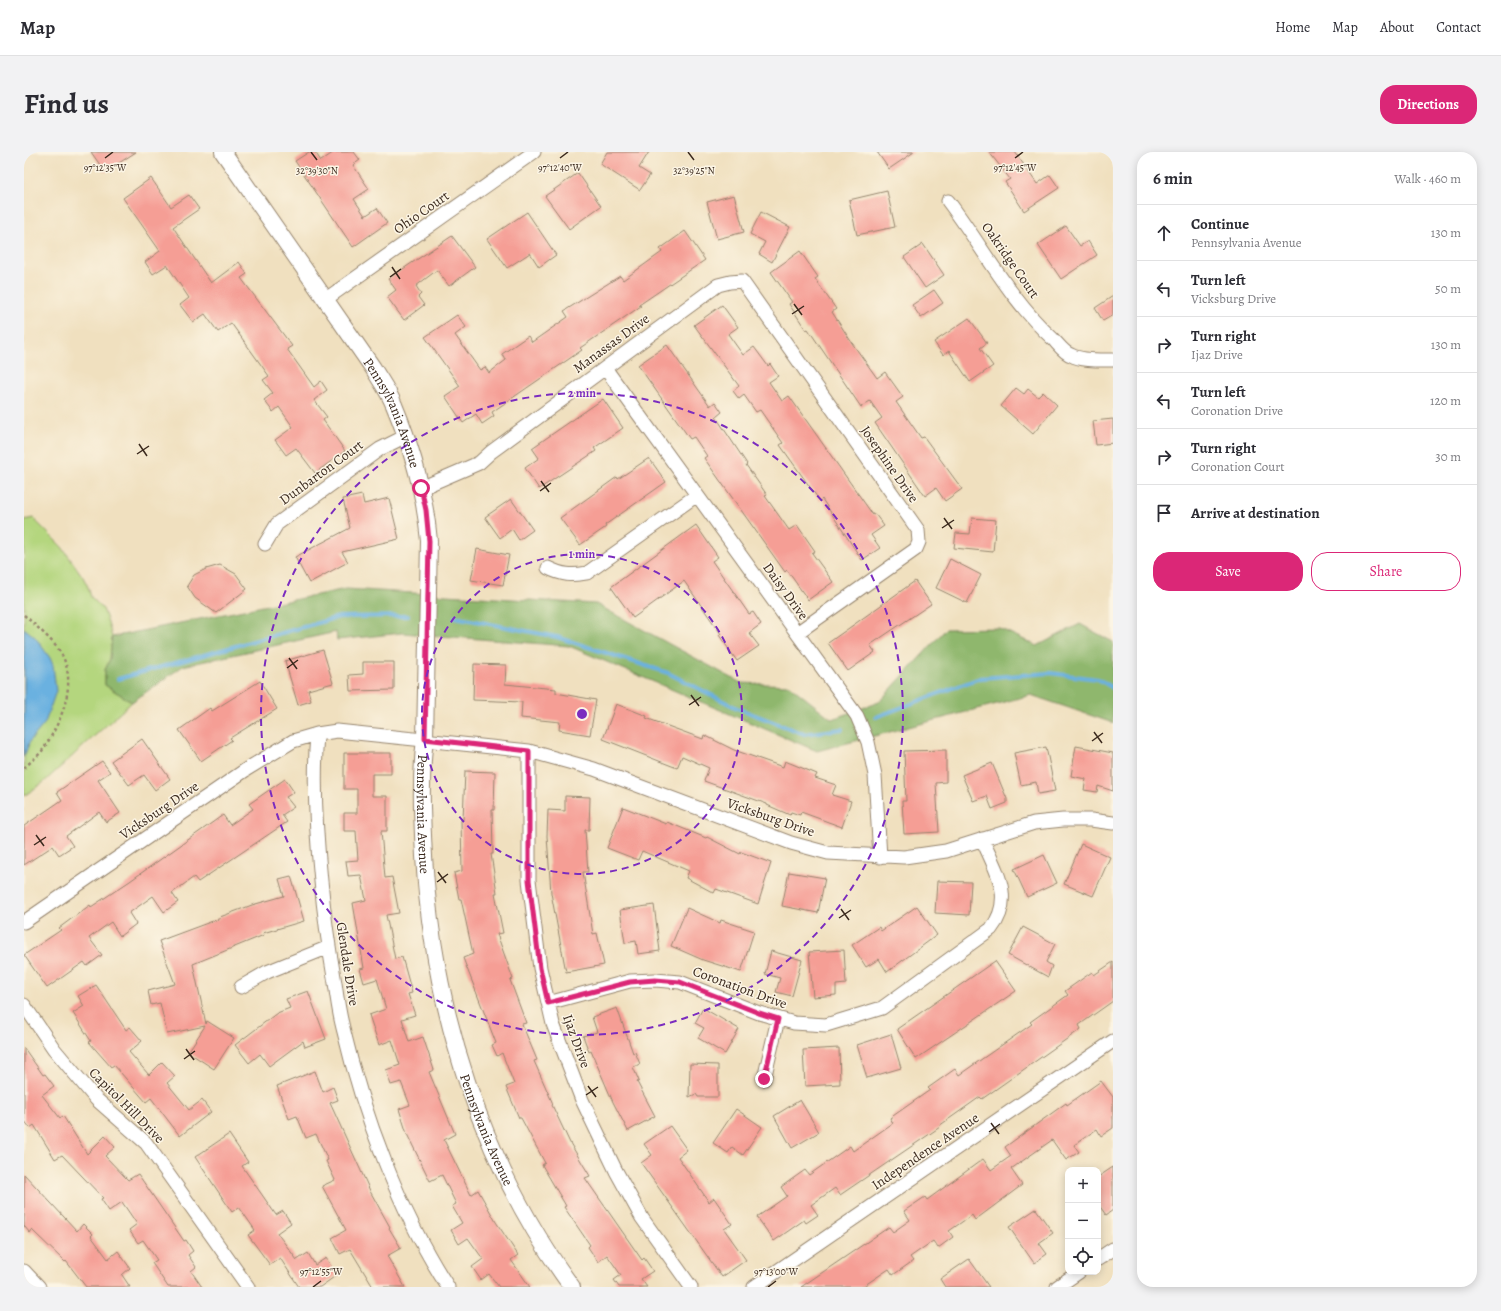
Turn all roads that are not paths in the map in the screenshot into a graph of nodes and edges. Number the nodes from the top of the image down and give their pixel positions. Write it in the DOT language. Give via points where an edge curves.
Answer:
graph roads {
  1 [pos="223,152"];
  2 [pos="534,152"];
  3 [pos="948,200"];
  4 [pos="742,282"];
  5 [pos="326,299"];
  6 [pos="1113,360"];
  7 [pos="605,368"];
  8 [pos="406,436"];
  9 [pos="421,488"];
  10 [pos="697,495"];
  11 [pos="265,544"];
  12 [pos="548,568"];
  13 [pos="798,633"];
  14 [pos="317,734"];
  15 [pos="425,739"];
  16 [pos="529,751"];
  17 [pos="1113,824"];
  18 [pos="982,839"];
  19 [pos="880,856"];
  20 [pos="24,922"];
  21 [pos="329,948"];
  22 [pos="241,987"];
  23 [pos="548,1003"];
  24 [pos="24,1005"];
  25 [pos="778,1019"];
  26 [pos="1113,1041"];
  27 [pos="764,1079"];
  28 [pos="1113,1249"];
  29 [pos="1101,1257"];
  30 [pos="24,1271"];
  31 [pos="1075,1275"];
  32 [pos="38,1287"];
  33 [pos="248,1287"];
  34 [pos="448,1287"];
  35 [pos="572,1287"];
  36 [pos="691,1287"];
  37 [pos="754,1287"];
  38 [pos="1057,1287"];
  1 -- 5 [label="street, Pennsylvania Avenue"];
  2 -- 5 [label="street, Ohio Court"];
  3 -- 6 [label="street, Oakridge Court" via="1007,288 1039,327 1070,355"];
  4 -- 7 [label="street, Manassas Drive" via="718,286"];
  4 -- 13 [label="street, Josephine Drive" via="918,530 919,542 916,549"];
  5 -- 8 [label="street, Pennsylvania Avenue" via="373,368 394,404"];
  7 -- 9 [label="street, Manassas Drive" via="479,463"];
  7 -- 10 [label="street, Daisy Drive"];
  8 -- 9 [label="street, Pennsylvania Avenue"];
  8 -- 11 [label="street, Dunbarton Court" via="380,448 277,524"];
  9 -- 15 [label="street, Pennsylvania Avenue" via="429,541"];
  10 -- 12 [label="street" via="587,573 572,576"];
  10 -- 13 [label="street, Daisy Drive"];
  13 -- 19 [label="street, Daisy Drive" via="858,716 868,742 875,775"];
  14 -- 15 [label="street" via="337,731"];
  14 -- 20 [label="street, Vicksburg Drive" via="293,741 247,769"];
  14 -- 21 [label="street, Glendale Drive" via="314,767 316,831"];
  15 -- 16 [label="street, Vicksburg Drive"];
  15 -- 35 [label="street, Pennsylvania Avenue" via="421,771 426,901 455,1047 476,1110 495,1154 529,1220"];
  16 -- 19 [label="street, Vicksburg Drive" via="594,769 791,843 828,852"];
  16 -- 23 [label="street, Ijaz Drive" via="529,880 540,968"];
  17 -- 18 [label="street, Vicksburg Drive" via="1091,820 1034,823"];
  18 -- 19 [label="street, Vicksburg Drive" via="946,851 904,857"];
  18 -- 25 [label="street, Coronation Drive" via="1003,890 999,918 991,929 882,1008 826,1025"];
  21 -- 22 [label="street" via="266,972"];
  21 -- 34 [label="street, Glendale Drive" via="342,1027 366,1107 414,1228"];
  23 -- 25 [label="street, Coronation Drive" via="630,982 655,980 680,982"];
  23 -- 36 [label="street, Ijaz Drive" via="553,1024 582,1100 616,1171 642,1218"];
  24 -- 33 [label="street, Capitol Hill Drive" via="54,1049 96,1099 146,1143"];
  25 -- 27 [label="street"];
  26 -- 37 [label="street, Independence Avenue"];
  28 -- 29 [label="street"];
  30 -- 32 [label="street"];
  31 -- 38 [label="street"];
}
